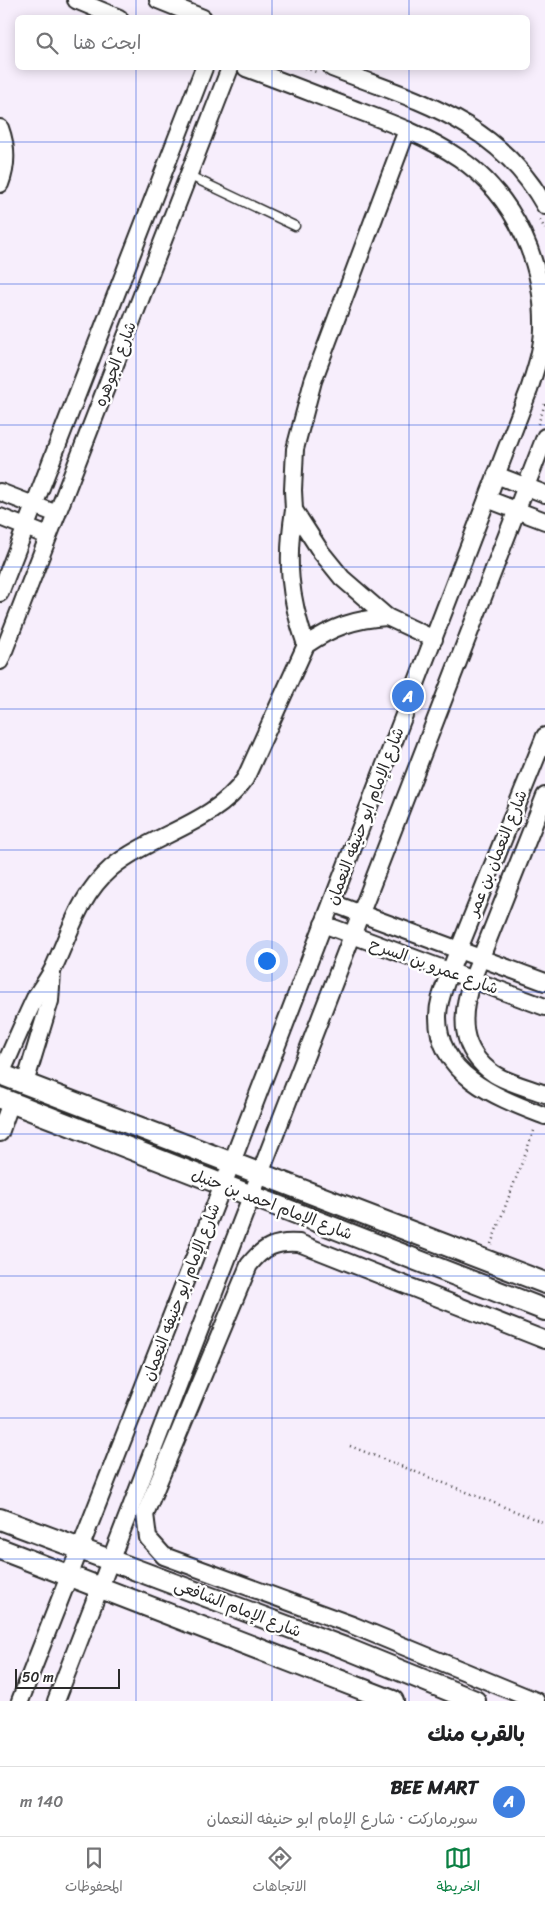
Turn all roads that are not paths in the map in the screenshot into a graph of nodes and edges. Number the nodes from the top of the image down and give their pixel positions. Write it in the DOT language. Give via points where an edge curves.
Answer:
graph roads {
  1 [pos="76,0"];
  2 [pos="158,0"];
  3 [pos="113,15"];
  4 [pos="196,15"];
  5 [pos="203,70"];
  6 [pos="229,70"];
  7 [pos="251,70"];
  8 [pos="337,70"];
  9 [pos="0,128"];
  10 [pos="407,130"];
  11 [pos="188,175"];
  12 [pos="0,184"];
  13 [pos="545,206"];
  14 [pos="295,226"];
  15 [pos="545,437"];
  16 [pos="496,476"];
  17 [pos="526,486"];
  18 [pos="0,492"];
  19 [pos="545,494"];
  20 [pos="487,499"];
  21 [pos="34,505"];
  22 [pos="294,510"];
  23 [pos="517,510"];
  24 [pos="57,514"];
  25 [pos="0,517"];
  26 [pos="545,521"];
  27 [pos="26,527"];
  28 [pos="48,536"];
  29 [pos="0,593"];
  30 [pos="387,617"];
  31 [pos="434,639"];
  32 [pos="306,645"];
  33 [pos="0,661"];
  34 [pos="545,736"];
  35 [pos="545,796"];
  36 [pos="332,903"];
  37 [pos="360,914"];
  38 [pos="324,924"];
  39 [pos="352,935"];
  40 [pos="458,950"];
  41 [pos="480,958"];
  42 [pos="52,970"];
  43 [pos="450,972"];
  44 [pos="472,980"];
  45 [pos="545,982"];
  46 [pos="545,1007"];
  47 [pos="0,1074"];
  48 [pos="25,1083"];
  49 [pos="545,1094"];
  50 [pos="6,1100"];
  51 [pos="543,1115"];
  52 [pos="0,1133"];
  53 [pos="232,1162"];
  54 [pos="260,1172"];
  55 [pos="223,1185"];
  56 [pos="251,1196"];
  57 [pos="545,1283"];
  58 [pos="545,1310"];
  59 [pos="545,1340"];
  60 [pos="0,1519"];
  61 [pos="0,1549"];
  62 [pos="80,1549"];
  63 [pos="111,1560"];
  64 [pos="70,1576"];
  65 [pos="100,1587"];
  66 [pos="321,1614"];
  67 [pos="352,1625"];
  68 [pos="312,1636"];
  69 [pos="344,1648"];
  70 [pos="20,1701"];
  71 [pos="56,1701"];
  72 [pos="393,1701"];
  73 [pos="475,1701"];
  74 [pos="536,1701"];
  1 -- 3 [label="street"];
  2 -- 4 [label="street"];
  5 -- 21 [label="street, شارع الجوهره"];
  6 -- 11 [label="street, شارع الجوهره"];
  7 -- 10 [label="street, شارع الإمام ابو حنيفه النعمان"];
  8 -- 13 [label="street" via="447,112 474,128 520,169"];
  9 -- 12 [label="street" via="6,158"];
  10 -- 16 [label="street, شارع الإمام ابو حنيفه النعمان" via="460,158 483,178 502,200 527,242 539,280 543,333 538,362"];
  10 -- 22 [label="street" via="313,381 295,448 292,476"];
  11 -- 14 [label="lane"];
  11 -- 24 [label="street, شارع الجوهره"];
  15 -- 17 [label="street, شارع الإمام ابو حنيفه النعمان"];
  16 -- 17 [label="street"];
  16 -- 20 [label="street, شارع الإمام ابو حنيفه النعمان"];
  17 -- 19 [label="street"];
  17 -- 23 [label="street, شارع الإمام ابو حنيفه النعمان"];
  18 -- 21 [label="street"];
  20 -- 23 [label="street"];
  20 -- 31 [label="street, شارع الإمام ابو حنيفه النعمان"];
  21 -- 24 [label="street"];
  21 -- 27 [label="street, شارع الجوهره"];
  22 -- 30 [label="street" via="342,578"];
  22 -- 32 [label="street" via="289,578 295,612"];
  23 -- 26 [label="street"];
  23 -- 37 [label="street, شارع الإمام ابو حنيفه النعمان"];
  24 -- 28 [label="street, شارع الجوهره"];
  25 -- 27 [label="street"];
  27 -- 28 [label="street"];
  27 -- 29 [label="street, شارع الجوهره"];
  28 -- 33 [label="street, شارع الجوهره"];
  30 -- 31 [label="street"];
  30 -- 32 [label="street" via="365,618 344,624"];
  31 -- 36 [label="street, شارع الإمام ابو حنيفه النعمان"];
  32 -- 42 [label="street" via="245,780 237,791 218,807 111,868 78,908"];
  34 -- 40 [label="street, شارع النعمان بن عمر"];
  35 -- 41 [label="street, شارع النعمان بن عمر"];
  36 -- 37 [label="street, شارع عمرو بن السرح"];
  36 -- 38 [label="street, شارع الإمام ابو حنيفه النعمان"];
  37 -- 39 [label="street, شارع الإمام ابو حنيفه النعمان"];
  37 -- 40 [label="street, شارع عمرو بن السرح"];
  38 -- 39 [label="street, شارع عمرو بن السرح"];
  38 -- 53 [label="street, شارع الإمام ابو حنيفه النعمان"];
  39 -- 43 [label="street, شارع عمرو بن السرح"];
  39 -- 54 [label="street, شارع الإمام ابو حنيفه النعمان"];
  40 -- 41 [label="street, شارع عمرو بن السرح"];
  40 -- 43 [label="street, شارع النعمان بن عمر"];
  41 -- 44 [label="street, شارع النعمان بن عمر"];
  41 -- 45 [label="street, شارع عمرو بن السرح"];
  42 -- 47 [label="street"];
  42 -- 48 [label="street" via="50,1001"];
  43 -- 44 [label="street, شارع عمرو بن السرح"];
  43 -- 51 [label="street, شارع النعمان بن عمر" via="440,998 438,1016 446,1052 470,1081"];
  44 -- 46 [label="street, شارع عمرو بن السرح"];
  44 -- 49 [label="street, شارع النعمان بن عمر" via="463,1021 467,1042 478,1060 495,1074"];
  47 -- 48 [label="street, شارع الإمام احمد بن حنبل"];
  48 -- 53 [label="street, شارع الإمام احمد بن حنبل"];
  50 -- 52 [label="street"];
  50 -- 55 [label="street, شارع الإمام احمد بن حنبل"];
  53 -- 54 [label="street, شارع الإمام احمد بن حنبل"];
  53 -- 55 [label="street, شارع الإمام ابو حنيفه النعمان"];
  54 -- 56 [label="street, شارع الإمام ابو حنيفه النعمان"];
  54 -- 57 [label="street, شارع الإمام احمد بن حنبل"];
  55 -- 56 [label="street, شارع الإمام احمد بن حنبل"];
  55 -- 62 [label="street, شارع الإمام ابو حنيفه النعمان"];
  56 -- 58 [label="street, شارع الإمام احمد بن حنبل"];
  56 -- 63 [label="street, شارع الإمام ابو حنيفه النعمان"];
  59 -- 66 [label="street" via="299,1243 284,1242 270,1246 249,1265 145,1514 145,1526 155,1548 164,1556"];
  60 -- 62 [label="street, شارع الإمام الشافعى"];
  61 -- 64 [label="street, شارع الإمام الشافعى"];
  62 -- 63 [label="street, شارع الإمام الشافعى"];
  62 -- 64 [label="street, شارع الإمام ابو حنيفه النعمان"];
  63 -- 65 [label="street, شارع الإمام ابو حنيفه النعمان"];
  63 -- 68 [label="street, شارع الإمام الشافعى"];
  64 -- 65 [label="street, شارع الإمام الشافعى"];
  64 -- 70 [label="street, شارع الإمام ابو حنيفه النعمان"];
  65 -- 71 [label="street, شارع الإمام ابو حنيفه النعمان"];
  65 -- 72 [label="street, شارع الإمام الشافعى"];
  66 -- 67 [label="street"];
  66 -- 68 [label="street" via="321,1629"];
  67 -- 69 [label="street" via="345,1633"];
  67 -- 74 [label="street"];
  68 -- 69 [label="street, شارع الإمام الشافعى"];
  69 -- 73 [label="street, شارع الإمام الشافعى"];
}
